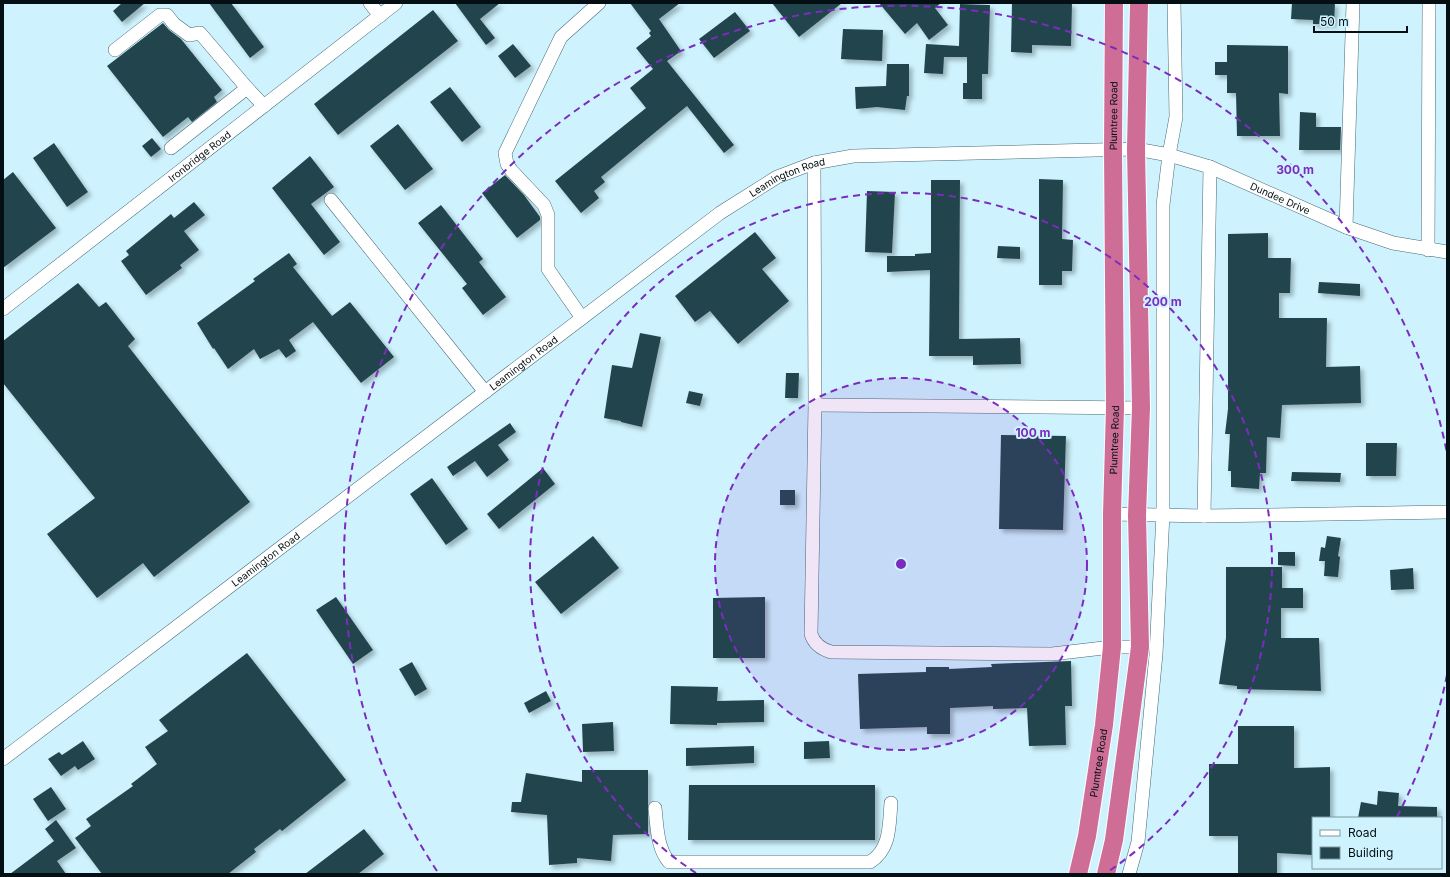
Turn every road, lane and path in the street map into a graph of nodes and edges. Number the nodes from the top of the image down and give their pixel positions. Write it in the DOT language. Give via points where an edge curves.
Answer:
graph roads {
  1 [pos="370,3"];
  2 [pos="396,3"];
  3 [pos="599,3"];
  4 [pos="1114,3"];
  5 [pos="1138,3"];
  6 [pos="1174,3"];
  7 [pos="1353,3"];
  8 [pos="1429,3"];
  9 [pos="380,16"];
  10 [pos="115,50"];
  11 [pos="247,88"];
  12 [pos="264,106"];
  13 [pos="171,148"];
  14 [pos="1113,149"];
  15 [pos="1136,149"];
  16 [pos="1169,155"];
  17 [pos="814,163"];
  18 [pos="1210,167"];
  19 [pos="331,200"];
  20 [pos="1346,227"];
  21 [pos="1428,250"];
  22 [pos="1447,252"];
  23 [pos="3,309"];
  24 [pos="582,318"];
  25 [pos="485,392"];
  26 [pos="815,405"];
  27 [pos="1115,408"];
  28 [pos="1141,408"];
  29 [pos="1447,512"];
  30 [pos="1112,514"];
  31 [pos="1164,514"];
  32 [pos="1137,515"];
  33 [pos="1204,516"];
  34 [pos="1112,647"];
  35 [pos="1140,647"];
  36 [pos="3,759"];
  37 [pos="890,803"];
  38 [pos="655,808"];
  39 [pos="763,869"];
  40 [pos="1078,874"];
  41 [pos="1106,874"];
  42 [pos="1129,874"];
  1 -- 9 [label="street"];
  2 -- 9 [label="street, Ironbridge Road"];
  3 -- 24 [label="street" via="561,37 505,153 511,170 544,205 548,215 548,269"];
  4 -- 14 [label="highway, Plumtree Road"];
  5 -- 15 [label="highway"];
  6 -- 16 [label="street" via="1176,117"];
  7 -- 20 [label="street"];
  8 -- 21 [label="street"];
  9 -- 12 [label="street, Ironbridge Road"];
  10 -- 11 [label="street" via="160,15 167,15 189,35 200,33"];
  11 -- 12 [label="street"];
  11 -- 13 [label="street"];
  12 -- 23 [label="street, Ironbridge Road"];
  14 -- 15 [label="street, Dundee Drive"];
  14 -- 17 [label="street, Leamington Road" via="853,156"];
  14 -- 27 [label="highway, Plumtree Road"];
  15 -- 16 [label="street, Dundee Drive"];
  15 -- 28 [label="highway"];
  16 -- 18 [label="street, Dundee Drive"];
  16 -- 31 [label="street" via="1163,205"];
  17 -- 24 [label="street, Leamington Road" via="777,178 720,213"];
  17 -- 26 [label="street"];
  18 -- 20 [label="street, Dundee Drive"];
  18 -- 33 [label="street"];
  19 -- 25 [label="street"];
  20 -- 21 [label="street, Dundee Drive" via="1393,243"];
  21 -- 22 [label="street, Dundee Drive"];
  24 -- 25 [label="street, Leamington Road"];
  25 -- 36 [label="street, Leamington Road"];
  26 -- 27 [label="street"];
  26 -- 34 [label="street" via="811,634 818,646 831,652 1052,654"];
  27 -- 28 [label="street"];
  27 -- 30 [label="highway, Plumtree Road"];
  28 -- 32 [label="highway"];
  29 -- 33 [label="street"];
  30 -- 32 [label="street"];
  30 -- 34 [label="highway, Plumtree Road"];
  31 -- 32 [label="street"];
  31 -- 33 [label="street"];
  31 -- 42 [label="street" via="1156,654 1138,842"];
  32 -- 35 [label="highway"];
  34 -- 35 [label="street"];
  34 -- 40 [label="highway, Plumtree Road" via="1104,725 1087,836"];
  35 -- 41 [label="highway" via="1114,840"];
  37 -- 39 [label="street" via="887,841 879,857 870,862"];
  38 -- 39 [label="street" via="661,849 669,862"];
}
